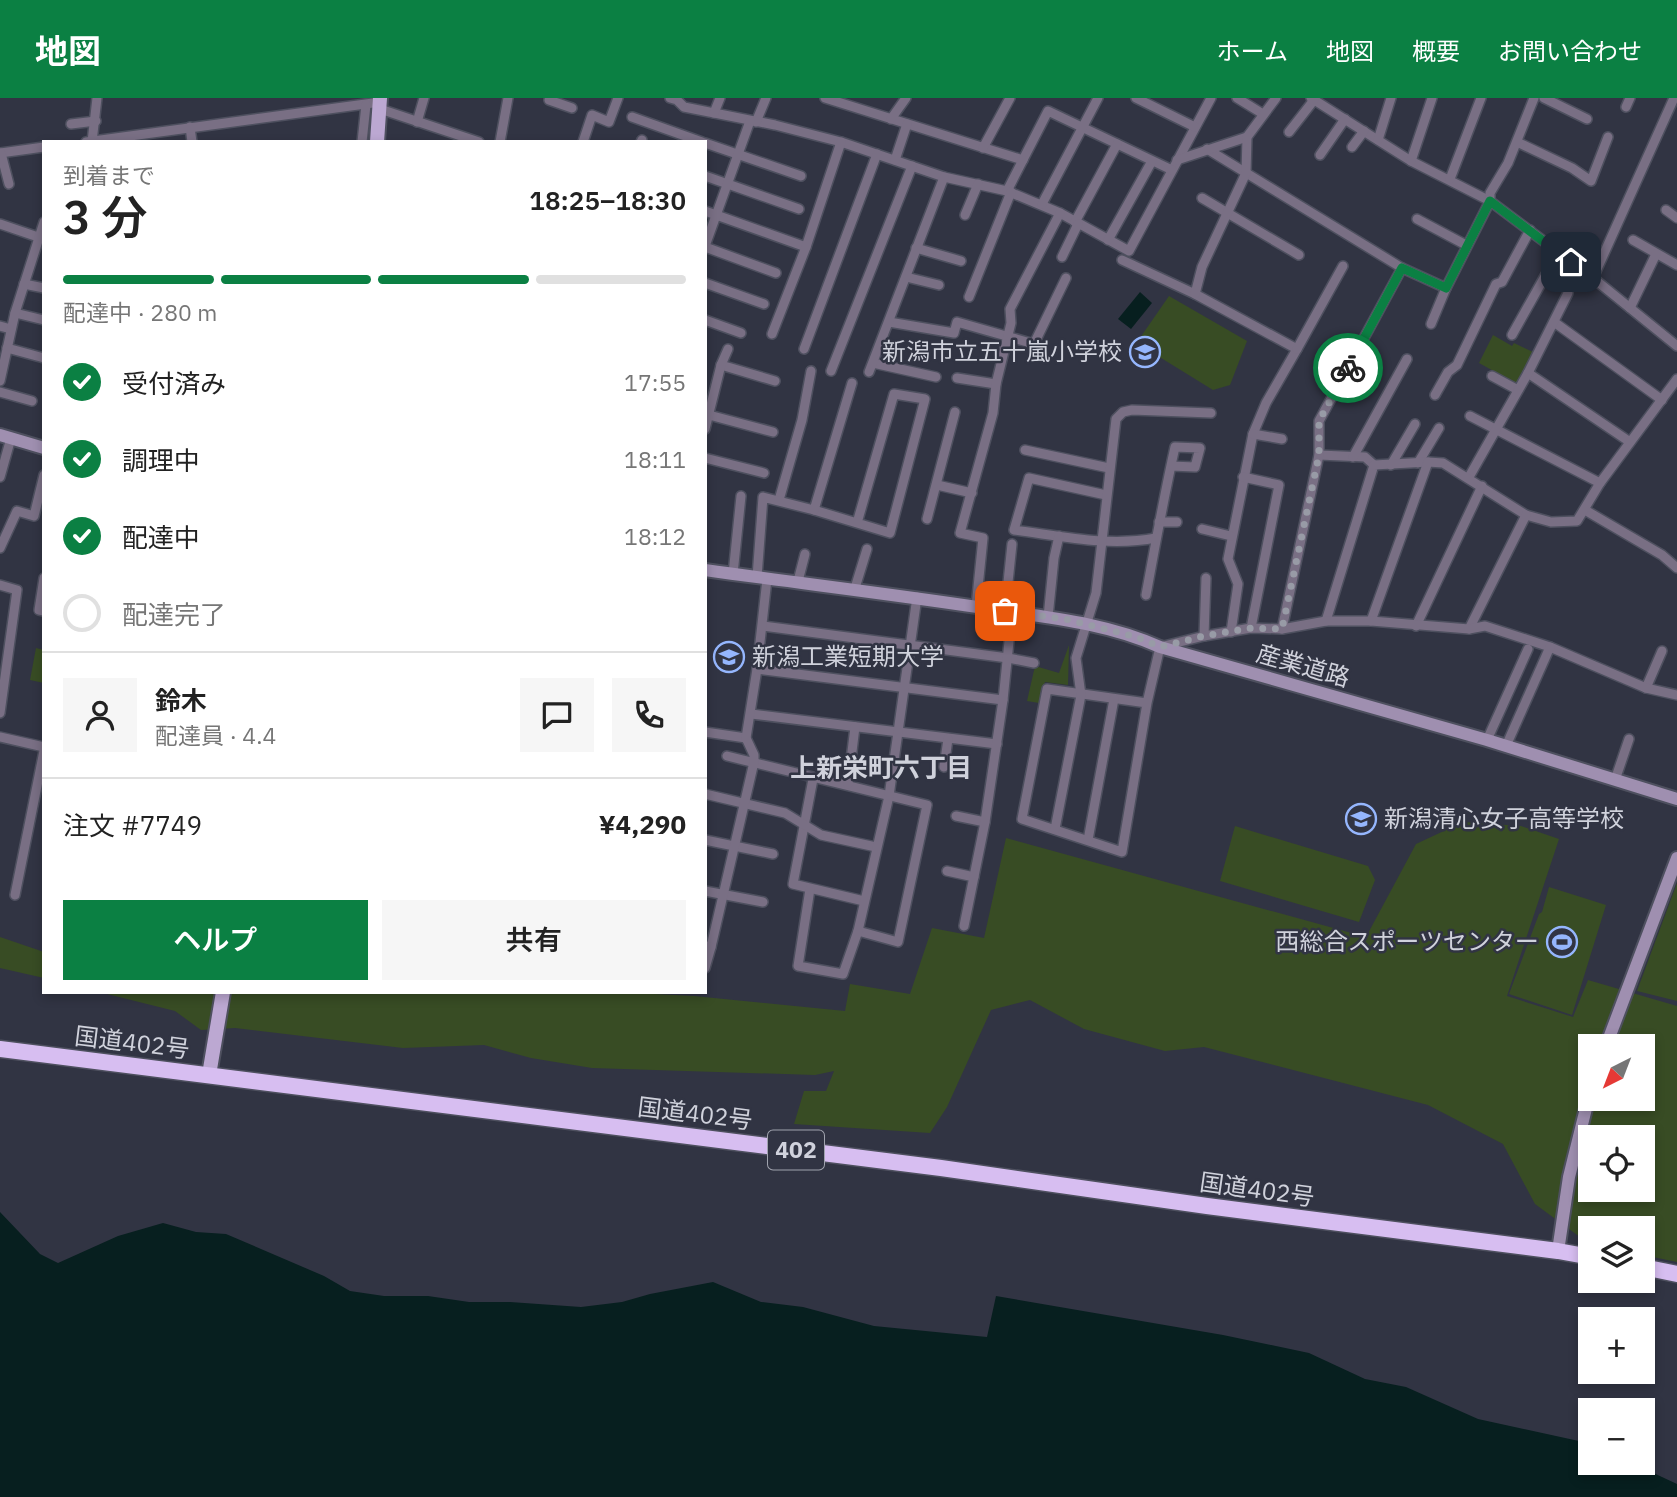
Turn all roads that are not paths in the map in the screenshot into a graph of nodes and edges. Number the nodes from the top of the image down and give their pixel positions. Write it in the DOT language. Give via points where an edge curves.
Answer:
graph roads {
  1 [pos="97,98"];
  2 [pos="424,98"];
  3 [pos="508,98"];
  4 [pos="618,98"];
  5 [pos="720,98"];
  6 [pos="765,98"];
  7 [pos="825,98"];
  8 [pos="906,98"];
  9 [pos="1010,98"];
  10 [pos="1098,98"];
  11 [pos="1136,98"];
  12 [pos="1211,98"];
  13 [pos="1237,98"];
  14 [pos="1276,98"];
  15 [pos="1391,98"];
  16 [pos="1432,98"];
  17 [pos="1481,98"];
  18 [pos="1534,98"];
  19 [pos="1545,98"];
  20 [pos="1674,98"];
  21 [pos="548,99"];
  22 [pos="675,99"];
  23 [pos="1312,99"];
  24 [pos="1327,102"];
  25 [pos="376,104"];
  26 [pos="572,108"];
  27 [pos="714,113"];
  28 [pos="1263,114"];
  29 [pos="632,117"];
  30 [pos="891,119"];
  31 [pos="1345,119"];
  32 [pos="1587,119"];
  33 [pos="96,121"];
  34 [pos="753,121"];
  35 [pos="418,122"];
  36 [pos="71,124"];
  37 [pos="907,124"];
  38 [pos="190,127"];
  39 [pos="1082,127"];
  40 [pos="1195,127"];
  41 [pos="1364,131"];
  42 [pos="1289,132"];
  43 [pos="1247,136"];
  44 [pos="450,137"];
  45 [pos="1608,137"];
  46 [pos="1378,139"];
  47 [pos="92,140"];
  48 [pos="99,140"];
  49 [pos="192,140"];
  50 [pos="363,140"];
  51 [pos="377,140"];
  52 [pos="467,140"];
  53 [pos="500,140"];
  54 [pos="584,140"];
  55 [pos="698,140"];
  56 [pos="841,142"];
  57 [pos="1517,142"];
  58 [pos="707,143"];
  59 [pos="1117,144"];
  60 [pos="42,147"];
  61 [pos="1352,147"];
  62 [pos="983,148"];
  63 [pos="1207,149"];
  64 [pos="0,153"];
  65 [pos="877,154"];
  66 [pos="739,155"];
  67 [pos="1320,155"];
  68 [pos="895,160"];
  69 [pos="1023,160"];
  70 [pos="1177,160"];
  71 [pos="1152,161"];
  72 [pos="1411,161"];
  73 [pos="912,166"];
  74 [pos="1172,170"];
  75 [pos="1246,173"];
  76 [pos="801,176"];
  77 [pos="707,177"];
  78 [pos="944,177"];
  79 [pos="1450,179"];
  80 [pos="9,184"];
  81 [pos="727,184"];
  82 [pos="978,184"];
  83 [pos="1009,192"];
  84 [pos="1202,198"];
  85 [pos="1490,201"];
  86 [pos="1042,204"];
  87 [pos="799,209"];
  88 [pos="1666,210"];
  89 [pos="707,212"];
  90 [pos="1227,212"];
  91 [pos="1060,213"];
  92 [pos="717,215"];
  93 [pos="965,215"];
  94 [pos="1677,218"];
  95 [pos="1417,219"];
  96 [pos="1077,223"];
  97 [pos="0,224"];
  98 [pos="42,227"];
  99 [pos="1530,230"];
  100 [pos="38,237"];
  101 [pos="1108,240"];
  102 [pos="1633,240"];
  103 [pos="707,241"];
  104 [pos="1466,245"];
  105 [pos="707,247"];
  106 [pos="806,247"];
  107 [pos="916,248"];
  108 [pos="1558,253"];
  109 [pos="1656,254"];
  110 [pos="1299,255"];
  111 [pos="1062,257"];
  112 [pos="1122,260"];
  113 [pos="1675,260"];
  114 [pos="961,261"];
  115 [pos="1343,266"];
  116 [pos="1402,268"];
  117 [pos="776,273"];
  118 [pos="905,277"];
  119 [pos="1066,278"];
  120 [pos="1593,278"];
  121 [pos="24,284"];
  122 [pos="707,284"];
  123 [pos="939,285"];
  124 [pos="42,288"];
  125 [pos="1446,288"];
  126 [pos="1568,293"];
  127 [pos="1195,294"];
  128 [pos="969,297"];
  129 [pos="764,304"];
  130 [pos="1630,307"];
  131 [pos="15,313"];
  132 [pos="42,320"];
  133 [pos="707,321"];
  134 [pos="889,322"];
  135 [pos="1553,322"];
  136 [pos="1431,324"];
  137 [pos="0,326"];
  138 [pos="11,329"];
  139 [pos="741,333"];
  140 [pos="772,334"];
  141 [pos="1512,335"];
  142 [pos="1007,337"];
  143 [pos="1677,346"];
  144 [pos="1297,348"];
  145 [pos="727,349"];
  146 [pos="804,349"];
  147 [pos="4,353"];
  148 [pos="42,358"];
  149 [pos="1408,359"];
  150 [pos="721,365"];
  151 [pos="811,371"];
  152 [pos="831,371"];
  153 [pos="1528,373"];
  154 [pos="1492,376"];
  155 [pos="936,377"];
  156 [pos="957,378"];
  157 [pos="1677,379"];
  158 [pos="0,381"];
  159 [pos="775,381"];
  160 [pos="852,383"];
  161 [pos="996,384"];
  162 [pos="1518,390"];
  163 [pos="0,392"];
  164 [pos="1435,395"];
  165 [pos="1662,400"];
  166 [pos="32,401"];
  167 [pos="956,412"];
  168 [pos="1210,413"];
  169 [pos="709,415"];
  170 [pos="1470,416"];
  171 [pos="707,422"];
  172 [pos="1415,424"];
  173 [pos="1439,428"];
  174 [pos="1495,429"];
  175 [pos="773,432"];
  176 [pos="1253,434"];
  177 [pos="5,436"];
  178 [pos="1282,439"];
  179 [pos="1630,442"];
  180 [pos="42,447"];
  181 [pos="1025,450"];
  182 [pos="1319,455"];
  183 [pos="1353,457"];
  184 [pos="707,459"];
  185 [pos="1429,462"];
  186 [pos="1418,463"];
  187 [pos="1391,464"];
  188 [pos="1171,466"];
  189 [pos="1374,466"];
  190 [pos="1109,468"];
  191 [pos="764,474"];
  192 [pos="0,477"];
  193 [pos="1243,477"];
  194 [pos="1469,477"];
  195 [pos="42,483"];
  196 [pos="1600,483"];
  197 [pos="937,485"];
  198 [pos="1482,486"];
  199 [pos="972,493"];
  200 [pos="1106,495"];
  201 [pos="741,496"];
  202 [pos="779,500"];
  203 [pos="814,510"];
  204 [pos="1585,510"];
  205 [pos="1526,514"];
  206 [pos="927,519"];
  207 [pos="1159,522"];
  208 [pos="1177,522"];
  209 [pos="857,523"];
  210 [pos="1202,530"];
  211 [pos="1059,536"];
  212 [pos="1231,536"];
  213 [pos="1156,538"];
  214 [pos="1101,542"];
  215 [pos="1012,544"];
  216 [pos="0,548"];
  217 [pos="867,549"];
  218 [pos="805,554"];
  219 [pos="1677,568"];
  220 [pos="707,570"];
  221 [pos="733,574"];
  222 [pos="762,578"];
  223 [pos="1206,578"];
  224 [pos="798,581"];
  225 [pos="0,585"];
  226 [pos="855,588"];
  227 [pos="42,591"];
  228 [pos="1146,596"];
  229 [pos="917,597"];
  230 [pos="976,607"];
  231 [pos="42,611"];
  232 [pos="1009,612"];
  233 [pos="1048,617"];
  234 [pos="1326,621"];
  235 [pos="1371,621"];
  236 [pos="1086,625"];
  237 [pos="763,626"];
  238 [pos="1416,626"];
  239 [pos="1251,628"];
  240 [pos="1282,629"];
  241 [pos="1469,629"];
  242 [pos="1231,632"];
  243 [pos="1204,636"];
  244 [pos="910,644"];
  245 [pos="1160,647"];
  246 [pos="1549,647"];
  247 [pos="1528,649"];
  248 [pos="1662,651"];
  249 [pos="1009,657"];
  250 [pos="1034,663"];
  251 [pos="757,669"];
  252 [pos="905,688"];
  253 [pos="1646,688"];
  254 [pos="1081,695"];
  255 [pos="1677,695"];
  256 [pos="1114,699"];
  257 [pos="1003,701"];
  258 [pos="1147,703"];
  259 [pos="0,713"];
  260 [pos="751,714"];
  261 [pos="855,727"];
  262 [pos="707,732"];
  263 [pos="900,733"];
  264 [pos="0,737"];
  265 [pos="746,738"];
  266 [pos="948,739"];
  267 [pos="1629,739"];
  268 [pos="1487,740"];
  269 [pos="996,744"];
  270 [pos="1506,746"];
  271 [pos="42,748"];
  272 [pos="727,756"];
  273 [pos="42,759"];
  274 [pos="754,762"];
  275 [pos="944,767"];
  276 [pos="813,779"];
  277 [pos="1615,780"];
  278 [pos="848,784"];
  279 [pos="707,794"];
  280 [pos="889,796"];
  281 [pos="1677,799"];
  282 [pos="744,803"];
  283 [pos="956,816"];
  284 [pos="985,822"];
  285 [pos="804,825"];
  286 [pos="1055,829"];
  287 [pos="707,839"];
  288 [pos="1088,840"];
  289 [pos="735,846"];
  290 [pos="876,847"];
  291 [pos="773,854"];
  292 [pos="1677,858"];
  293 [pos="947,871"];
  294 [pos="974,877"];
  295 [pos="810,889"];
  296 [pos="707,891"];
  297 [pos="15,895"];
  298 [pos="722,895"];
  299 [pos="864,901"];
  300 [pos="763,902"];
  301 [pos="964,926"];
  302 [pos="858,931"];
  303 [pos="708,946"];
  304 [pos="223,994"];
  305 [pos="1611,1034"];
  306 [pos="0,1049"];
  307 [pos="209,1076"];
  308 [pos="1585,1111"];
  309 [pos="1558,1251"];
  310 [pos="1578,1255"];
  311 [pos="1655,1269"];
  312 [pos="1677,1274"];
  1 -- 33 [label="street"];
  2 -- 35 [label="street"];
  3 -- 53 [label="street"];
  4 -- 54 [label="street" via="609,122 592,115"];
  5 -- 27 [label="street"];
  6 -- 34 [label="street"];
  7 -- 30 [label="street"];
  8 -- 30 [label="street"];
  9 -- 62 [label="street"];
  10 -- 39 [label="street"];
  11 -- 40 [label="street"];
  12 -- 40 [label="street"];
  13 -- 28 [label="street"];
  14 -- 28 [label="street"];
  15 -- 46 [label="street"];
  16 -- 72 [label="street"];
  17 -- 79 [label="street"];
  18 -- 57 [label="street"];
  19 -- 32 [label="street"];
  20 -- 120 [label="street"];
  21 -- 26 [label="street"];
  22 -- 27 [label="street" via="684,107"];
  23 -- 24 [label="street"];
  23 -- 42 [label="street"];
  24 -- 31 [label="street"];
  25 -- 35 [label="street"];
  25 -- 38 [label="street"];
  25 -- 50 [label="street"];
  25 -- 51 [label="main road"];
  27 -- 34 [label="street"];
  28 -- 43 [label="street"];
  29 -- 55 [label="street"];
  30 -- 37 [label="street"];
  31 -- 41 [label="street"];
  31 -- 67 [label="street"];
  33 -- 36 [label="street"];
  33 -- 47 [label="street"];
  34 -- 56 [label="street"];
  34 -- 66 [label="street"];
  35 -- 44 [label="street"];
  37 -- 62 [label="street"];
  37 -- 68 [label="street"];
  38 -- 48 [label="street"];
  38 -- 49 [label="street"];
  39 -- 59 [label="street"];
  39 -- 69 [label="street" via="1048,111"];
  39 -- 86 [label="street"];
  40 -- 70 [label="street"];
  41 -- 46 [label="street"];
  41 -- 61 [label="street"];
  43 -- 63 [label="street"];
  43 -- 75 [label="street"];
  44 -- 52 [label="street"];
  45 -- 57 [label="street" via="1591,181"];
  46 -- 72 [label="street"];
  56 -- 65 [label="street"];
  56 -- 106 [label="street"];
  57 -- 85 [label="street"];
  58 -- 66 [label="street"];
  59 -- 71 [label="street"];
  59 -- 96 [label="street"];
  60 -- 64 [label="street"];
  62 -- 69 [label="street"];
  63 -- 70 [label="street"];
  63 -- 75 [label="street"];
  64 -- 80 [label="street"];
  65 -- 68 [label="street"];
  65 -- 146 [label="street"];
  66 -- 76 [label="street"];
  66 -- 81 [label="street"];
  68 -- 73 [label="street"];
  69 -- 83 [label="street"];
  70 -- 74 [label="street"];
  71 -- 74 [label="street"];
  71 -- 101 [label="street"];
  72 -- 79 [label="street"];
  73 -- 78 [label="street"];
  73 -- 152 [label="street"];
  74 -- 101 [label="street" via="1129,251"];
  75 -- 90 [label="street"];
  75 -- 116 [label="street"];
  77 -- 81 [label="street"];
  78 -- 82 [label="street"];
  78 -- 107 [label="street"];
  79 -- 85 [label="street"];
  81 -- 87 [label="street"];
  81 -- 92 [label="street"];
  82 -- 83 [label="street"];
  82 -- 93 [label="street"];
  83 -- 86 [label="street"];
  83 -- 128 [label="street"];
  84 -- 90 [label="street"];
  85 -- 99 [label="street"];
  85 -- 104 [label="street"];
  86 -- 91 [label="street"];
  88 -- 94 [label="street"];
  89 -- 92 [label="street"];
  90 -- 110 [label="street"];
  90 -- 127 [label="street"];
  91 -- 96 [label="street"];
  91 -- 142 [label="street" via="1010,309"];
  92 -- 103 [label="street"];
  92 -- 106 [label="street"];
  95 -- 104 [label="street"];
  96 -- 101 [label="street"];
  96 -- 111 [label="street"];
  97 -- 100 [label="street"];
  98 -- 100 [label="street"];
  99 -- 108 [label="street"];
  99 -- 164 [label="street" via="1502,282 1496,284 1457,365"];
  100 -- 121 [label="street"];
  102 -- 109 [label="street"];
  104 -- 125 [label="street"];
  105 -- 117 [label="street"];
  106 -- 140 [label="street"];
  107 -- 114 [label="street"];
  107 -- 118 [label="street"];
  108 -- 120 [label="street"];
  108 -- 141 [label="street"];
  109 -- 113 [label="street"];
  109 -- 130 [label="street"];
  112 -- 127 [label="street"];
  115 -- 144 [label="street"];
  116 -- 125 [label="street"];
  116 -- 182 [label="street" via="1319,421"];
  118 -- 123 [label="street"];
  118 -- 134 [label="street"];
  119 -- 142 [label="street" via="1034,344"];
  120 -- 130 [label="street"];
  121 -- 124 [label="street"];
  121 -- 131 [label="street"];
  122 -- 129 [label="street"];
  125 -- 136 [label="street"];
  126 -- 135 [label="street"];
  127 -- 144 [label="street"];
  130 -- 143 [label="street"];
  131 -- 132 [label="street"];
  131 -- 138 [label="street"];
  133 -- 139 [label="street"];
  134 -- 142 [label="street" via="954,333 957,322"];
  134 -- 155 [label="street" via="871,368"];
  135 -- 153 [label="street"];
  135 -- 165 [label="street"];
  137 -- 138 [label="street"];
  138 -- 147 [label="street"];
  142 -- 161 [label="street"];
  144 -- 176 [label="street"];
  145 -- 150 [label="street"];
  147 -- 148 [label="street"];
  147 -- 158 [label="street"];
  149 -- 183 [label="street"];
  150 -- 159 [label="street"];
  150 -- 169 [label="street"];
  151 -- 202 [label="street"];
  153 -- 162 [label="street"];
  153 -- 179 [label="street"];
  154 -- 162 [label="street"];
  156 -- 161 [label="street"];
  157 -- 165 [label="street"];
  160 -- 203 [label="street"];
  161 -- 199 [label="street"];
  162 -- 174 [label="street"];
  163 -- 166 [label="street"];
  165 -- 179 [label="street"];
  167 -- 197 [label="street"];
  168 -- 190 [label="street" via="1123,412 1116,419"];
  169 -- 171 [label="street"];
  169 -- 175 [label="street"];
  170 -- 174 [label="street"];
  172 -- 187 [label="street"];
  173 -- 186 [label="street"];
  174 -- 194 [label="street"];
  174 -- 196 [label="street"];
  176 -- 178 [label="street"];
  176 -- 193 [label="street"];
  177 -- 180 [label="street"];
  177 -- 192 [label="street"];
  179 -- 196 [label="street"];
  181 -- 190 [label="street"];
  182 -- 183 [label="street"];
  182 -- 240 [label="street"];
  183 -- 189 [label="street" via="1365,457"];
  184 -- 191 [label="street"];
  185 -- 186 [label="street"];
  185 -- 194 [label="street" via="1443,463"];
  185 -- 235 [label="street"];
  186 -- 187 [label="street"];
  187 -- 189 [label="street"];
  188 -- 207 [label="street"];
  189 -- 234 [label="street"];
  190 -- 200 [label="street"];
  193 -- 212 [label="street"];
  193 -- 239 [label="street" via="1279,485"];
  194 -- 198 [label="street"];
  195 -- 216 [label="street" via="34,516 17,511"];
  196 -- 204 [label="street"];
  197 -- 199 [label="street"];
  197 -- 206 [label="street"];
  198 -- 205 [label="street"];
  198 -- 238 [label="street"];
  199 -- 230 [label="street" via="960,533 983,538"];
  200 -- 211 [label="street" via="1029,478 1014,530"];
  200 -- 214 [label="street"];
  201 -- 221 [label="street"];
  202 -- 203 [label="street"];
  202 -- 222 [label="street" via="763,497"];
  203 -- 209 [label="street"];
  204 -- 205 [label="street" via="1577,521 1551,522"];
  204 -- 219 [label="street"];
  205 -- 241 [label="street"];
  207 -- 208 [label="street"];
  207 -- 213 [label="street"];
  209 -- 209 [label="street" via="890,533 925,399 894,394"];
  210 -- 212 [label="street"];
  211 -- 214 [label="street"];
  211 -- 233 [label="street"];
  212 -- 242 [label="street" via="1227,559 1238,584"];
  213 -- 214 [label="street"];
  213 -- 228 [label="street"];
  214 -- 236 [label="street" via="1096,593"];
  215 -- 232 [label="street"];
  217 -- 226 [label="street"];
  218 -- 224 [label="street"];
  220 -- 221 [label="street, 産業道路"];
  221 -- 222 [label="street, 産業道路"];
  222 -- 224 [label="street, 産業道路"];
  222 -- 237 [label="street"];
  223 -- 243 [label="street"];
  224 -- 226 [label="street, 産業道路"];
  225 -- 259 [label="street" via="17,590"];
  226 -- 229 [label="street, 産業道路"];
  227 -- 231 [label="street"];
  229 -- 230 [label="street, 産業道路"];
  229 -- 244 [label="street"];
  230 -- 232 [label="street, 産業道路"];
  232 -- 233 [label="street, 産業道路"];
  232 -- 249 [label="street"];
  233 -- 236 [label="street, 産業道路"];
  234 -- 235 [label="street"];
  234 -- 240 [label="street"];
  235 -- 238 [label="street"];
  236 -- 245 [label="street, 産業道路"];
  236 -- 254 [label="street" via="1076,657"];
  237 -- 244 [label="street"];
  237 -- 251 [label="street"];
  238 -- 241 [label="street"];
  239 -- 240 [label="street"];
  239 -- 242 [label="street"];
  241 -- 246 [label="street" via="1485,626"];
  242 -- 243 [label="street"];
  243 -- 245 [label="street"];
  244 -- 249 [label="street"];
  244 -- 252 [label="street"];
  245 -- 258 [label="street"];
  245 -- 268 [label="street, 産業道路"];
  246 -- 253 [label="street"];
  246 -- 270 [label="street"];
  247 -- 268 [label="street"];
  248 -- 253 [label="street"];
  249 -- 250 [label="street"];
  249 -- 257 [label="street"];
  251 -- 252 [label="street"];
  251 -- 260 [label="street"];
  252 -- 257 [label="street"];
  252 -- 263 [label="street"];
  253 -- 255 [label="street"];
  254 -- 256 [label="street"];
  254 -- 286 [label="street"];
  254 -- 286 [label="street" via="1047,689 1021,819"];
  256 -- 258 [label="street"];
  256 -- 288 [label="street"];
  257 -- 269 [label="street"];
  258 -- 288 [label="street" via="1122,852"];
  260 -- 261 [label="street"];
  260 -- 265 [label="street"];
  261 -- 263 [label="street"];
  261 -- 278 [label="street"];
  262 -- 265 [label="street"];
  263 -- 266 [label="street"];
  263 -- 280 [label="street"];
  264 -- 271 [label="street"];
  265 -- 274 [label="street"];
  266 -- 269 [label="street"];
  266 -- 275 [label="street"];
  267 -- 277 [label="street"];
  268 -- 270 [label="street, 産業道路"];
  269 -- 284 [label="street"];
  270 -- 277 [label="street, 産業道路"];
  272 -- 274 [label="street"];
  273 -- 297 [label="street"];
  274 -- 276 [label="street"];
  274 -- 282 [label="street"];
  276 -- 278 [label="street"];
  276 -- 285 [label="street"];
  277 -- 281 [label="street, 産業道路"];
  278 -- 280 [label="street"];
  279 -- 282 [label="street"];
  280 -- 290 [label="street"];
  280 -- 302 [label="street" via="928,805 898,942"];
  282 -- 285 [label="street" via="785,813"];
  282 -- 289 [label="street"];
  283 -- 284 [label="street"];
  284 -- 294 [label="street"];
  285 -- 290 [label="street" via="821,835"];
  285 -- 295 [label="street" via="793,884"];
  286 -- 288 [label="street"];
  287 -- 289 [label="street"];
  289 -- 291 [label="street"];
  289 -- 298 [label="street"];
  290 -- 299 [label="street"];
  292 -- 305 [label="street"];
  293 -- 294 [label="street"];
  294 -- 301 [label="street"];
  295 -- 299 [label="street"];
  295 -- 302 [label="street" via="798,966 843,974"];
  296 -- 298 [label="street"];
  298 -- 300 [label="street"];
  298 -- 303 [label="street"];
  299 -- 302 [label="street"];
  304 -- 307 [label="main road"];
  306 -- 307 [label="highway, 国道402号 / 402"];
  307 -- 309 [label="highway, 国道402号 / 402"];
  308 -- 309 [label="street"];
  309 -- 310 [label="highway, 国道402号 / 402"];
  311 -- 312 [label="highway"];
}
